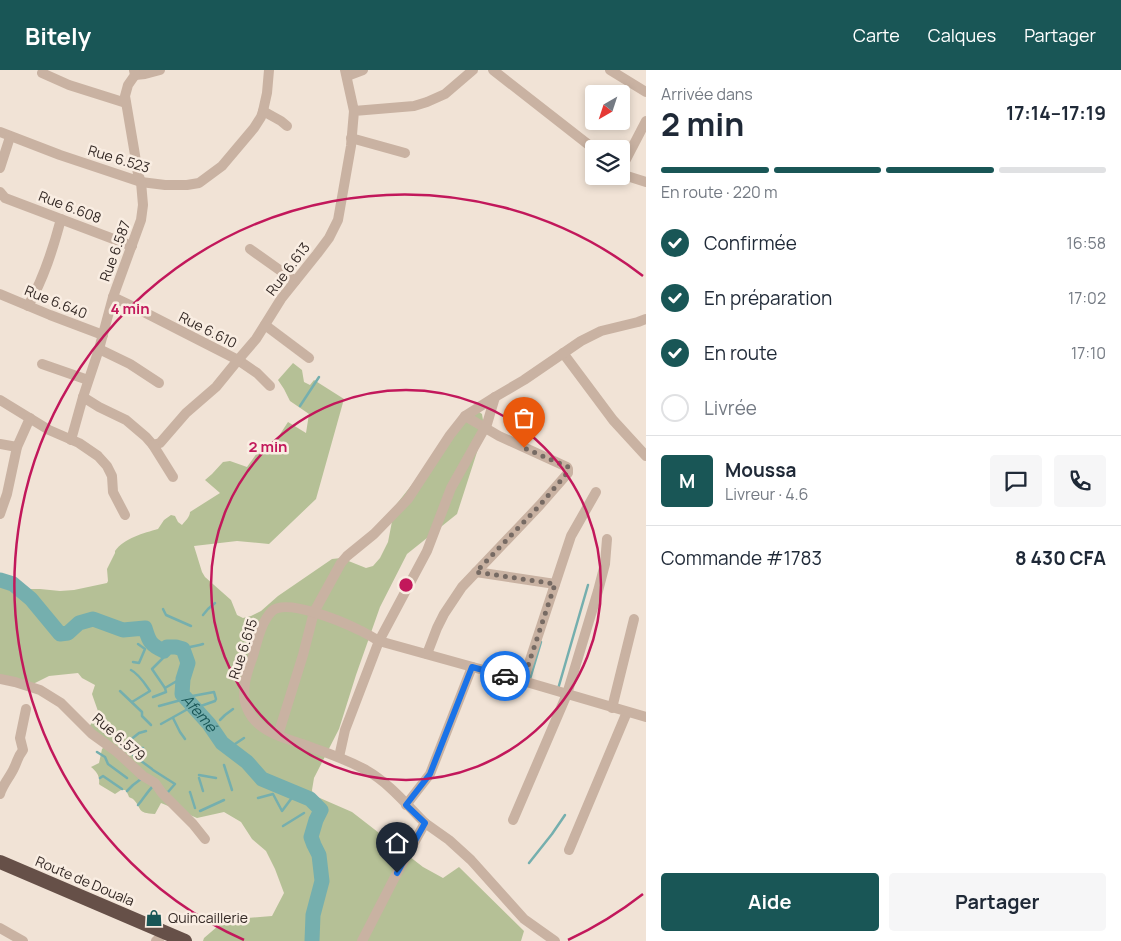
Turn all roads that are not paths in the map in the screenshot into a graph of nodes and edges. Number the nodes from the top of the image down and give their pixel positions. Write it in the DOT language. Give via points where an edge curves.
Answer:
graph roads {
  1 [pos="160,70"];
  2 [pos="270,70"];
  3 [pos="363,70"];
  4 [pos="472,70"];
  5 [pos="492,70"];
  6 [pos="610,70"];
  7 [pos="42,73"];
  8 [pos="135,73"];
  9 [pos="346,73"];
  10 [pos="646,92"];
  11 [pos="126,104"];
  12 [pos="263,111"];
  13 [pos="354,111"];
  14 [pos="646,121"];
  15 [pos="287,126"];
  16 [pos="0,132"];
  17 [pos="10,137"];
  18 [pos="352,138"];
  19 [pos="585,142"];
  20 [pos="404,153"];
  21 [pos="630,153"];
  22 [pos="0,168"];
  23 [pos="630,177"];
  24 [pos="141,182"];
  25 [pos="646,182"];
  26 [pos="0,192"];
  27 [pos="61,219"];
  28 [pos="132,246"];
  29 [pos="250,249"];
  30 [pos="295,281"];
  31 [pos="0,294"];
  32 [pos="113,297"];
  33 [pos="28,306"];
  34 [pos="646,319"];
  35 [pos="265,325"];
  36 [pos="102,335"];
  37 [pos="99,349"];
  38 [pos="563,353"];
  39 [pos="309,358"];
  40 [pos="238,360"];
  41 [pos="42,364"];
  42 [pos="88,380"];
  43 [pos="159,383"];
  44 [pos="270,386"];
  45 [pos="83,397"];
  46 [pos="496,397"];
  47 [pos="0,400"];
  48 [pos="465,416"];
  49 [pos="30,418"];
  50 [pos="484,428"];
  51 [pos="71,440"];
  52 [pos="0,444"];
  53 [pos="153,445"];
  54 [pos="17,447"];
  55 [pos="646,456"];
  56 [pos="173,477"];
  57 [pos="596,492"];
  58 [pos="0,514"];
  59 [pos="125,515"];
  60 [pos="607,539"];
  61 [pos="476,572"];
  62 [pos="555,584"];
  63 [pos="314,612"];
  64 [pos="634,620"];
  65 [pos="379,641"];
  66 [pos="427,654"];
  67 [pos="472,667"];
  68 [pos="0,679"];
  69 [pos="523,681"];
  70 [pos="567,694"];
  71 [pos="612,708"];
  72 [pos="26,710"];
  73 [pos="627,712"];
  74 [pos="646,718"];
  75 [pos="278,735"];
  76 [pos="339,758"];
  77 [pos="0,794"];
  78 [pos="406,805"];
  79 [pos="513,820"];
  80 [pos="425,823"];
  81 [pos="205,839"];
  82 [pos="569,850"];
  83 [pos="0,862"];
  84 [pos="0,928"];
  85 [pos="160,937"];
  86 [pos="23,941"];
  87 [pos="184,941"];
  88 [pos="362,941"];
  89 [pos="555,941"];
  1 -- 8 [label="street"];
  2 -- 12 [label="street, Rue 6.523"];
  3 -- 9 [label="street"];
  4 -- 13 [label="street" via="445,94 427,102"];
  5 -- 19 [label="street"];
  6 -- 10 [label="street"];
  7 -- 11 [label="street"];
  8 -- 11 [label="street, Rue 6.587" via="128,85"];
  9 -- 13 [label="street, Rue 6.613"];
  11 -- 24 [label="street, Rue 6.587"];
  12 -- 15 [label="street"];
  12 -- 24 [label="street, Rue 6.523" via="254,128 222,166 198,183"];
  13 -- 18 [label="street, Rue 6.613"];
  14 -- 21 [label="street"];
  16 -- 17 [label="street, Rue 6.523"];
  17 -- 22 [label="street"];
  17 -- 24 [label="street, Rue 6.523"];
  18 -- 20 [label="street"];
  18 -- 30 [label="street, Rue 6.613" via="338,220 321,249"];
  23 -- 25 [label="street"];
  24 -- 28 [label="street, Rue 6.587" via="141,220"];
  26 -- 27 [label="street, Rue 6.608" via="5,198"];
  27 -- 28 [label="street, Rue 6.608"];
  27 -- 33 [label="street" via="50,256"];
  28 -- 32 [label="street, Rue 6.587"];
  29 -- 30 [label="street"];
  30 -- 35 [label="street, Rue 6.613"];
  31 -- 33 [label="street, Rue 6.640"];
  32 -- 36 [label="street, Rue 6.587"];
  32 -- 40 [label="street, Rue 6.610"];
  33 -- 36 [label="street, Rue 6.640"];
  34 -- 38 [label="street" via="600,331"];
  35 -- 39 [label="street"];
  35 -- 40 [label="street, Rue 6.613"];
  36 -- 37 [label="street, Rue 6.587"];
  37 -- 42 [label="street, Rue 6.587"];
  37 -- 43 [label="street"];
  38 -- 46 [label="street"];
  38 -- 55 [label="street" via="613,420"];
  40 -- 44 [label="street, Rue 6.610"];
  40 -- 53 [label="street, Rue 6.613" via="160,443"];
  41 -- 42 [label="street"];
  42 -- 45 [label="street, Rue 6.587"];
  45 -- 51 [label="street, Rue 6.587"];
  45 -- 53 [label="street" via="126,420"];
  46 -- 48 [label="street"];
  46 -- 50 [label="street"];
  47 -- 49 [label="street"];
  48 -- 50 [label="street"];
  48 -- 63 [label="street" via="408,499 341,562"];
  49 -- 51 [label="street"];
  49 -- 54 [label="street"];
  50 -- 61 [label="street" via="568,467 568,472"];
  50 -- 65 [label="street" via="451,488 427,551"];
  51 -- 59 [label="street" via="98,456 107,466 112,476 113,492"];
  52 -- 54 [label="street"];
  53 -- 56 [label="street"];
  54 -- 58 [label="street"];
  57 -- 62 [label="street" via="571,536"];
  60 -- 70 [label="street" via="598,591"];
  61 -- 62 [label="street"];
  61 -- 66 [label="street" via="444,614"];
  62 -- 69 [label="street"];
  63 -- 65 [label="street, Rue 6.615"];
  63 -- 75 [label="street"];
  63 -- 75 [label="street, Rue 6.615" via="284,607 272,612 260,632 250,664 244,689 246,707 258,724"];
  64 -- 71 [label="street"];
  65 -- 66 [label="street, Rue 6.615"];
  65 -- 76 [label="street" via="345,730"];
  66 -- 67 [label="street, Rue 6.615"];
  67 -- 69 [label="street, Rue 6.615"];
  67 -- 78 [label="street" via="430,774"];
  68 -- 81 [label="street, Rue 6.579" via="40,690 61,703 92,734 155,784"];
  69 -- 70 [label="street, Rue 6.615"];
  70 -- 71 [label="street, Rue 6.615"];
  70 -- 79 [label="street"];
  71 -- 73 [label="street, Rue 6.615"];
  72 -- 77 [label="street" via="20,738 23,750"];
  73 -- 74 [label="street, Rue 6.615"];
  73 -- 82 [label="street"];
  75 -- 76 [label="street, Rue 6.615"];
  76 -- 78 [label="street, Rue 6.615" via="380,779"];
  78 -- 80 [label="street, Rue 6.615"];
  80 -- 88 [label="street"];
  80 -- 89 [label="street, Rue 6.615" via="471,860 524,919"];
  83 -- 85 [label="highway, Route de Douala"];
  84 -- 86 [label="street"];
  85 -- 87 [label="highway, Route de Douala"];
}
